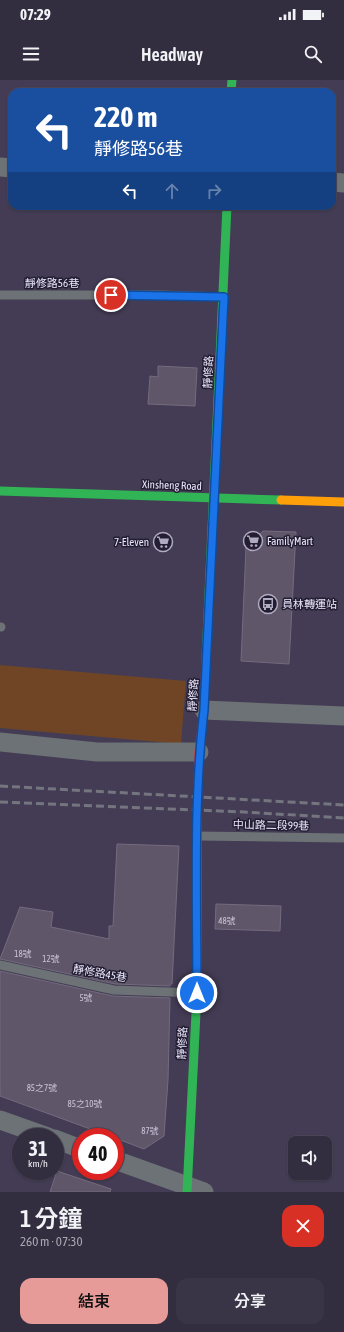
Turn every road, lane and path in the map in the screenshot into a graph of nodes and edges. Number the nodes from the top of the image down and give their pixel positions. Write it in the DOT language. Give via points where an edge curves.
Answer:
graph roads {
  1 [pos="227,210"];
  2 [pos="0,295"];
  3 [pos="224,297"];
  4 [pos="0,491"];
  5 [pos="214,498"];
  6 [pos="344,502"];
  7 [pos="204,710"];
  8 [pos="344,716"];
  9 [pos="0,742"];
  10 [pos="199,752"];
  11 [pos="197,836"];
  12 [pos="344,838"];
  13 [pos="0,965"];
  14 [pos="197,993"];
  15 [pos="0,1120"];
  16 [pos="23,1128"];
  17 [pos="124,1164"];
  18 [pos="187,1189"];
  19 [pos="204,1192"];
  1 -- 3 [label="street, 靜修路"];
  2 -- 3 [label="lane, 靜修路56巷"];
  3 -- 5 [label="street, 靜修路"];
  4 -- 5 [label="street, Xinsheng Road"];
  5 -- 6 [label="street, Xinsheng Road"];
  5 -- 7 [label="street, 靜修路"];
  7 -- 8 [label="street"];
  7 -- 10 [label="street, 靜修路"];
  9 -- 10 [label="street" via="98,752"];
  10 -- 11 [label="street, 靜修路"];
  11 -- 12 [label="lane, 中山路二段99巷"];
  11 -- 14 [label="street, 靜修路"];
  13 -- 14 [label="lane, 靜修路45巷" via="114,990"];
  14 -- 18 [label="street, 靜修路"];
  15 -- 16 [label="street"];
  17 -- 18 [label="street"];
  18 -- 19 [label="street"];
}
